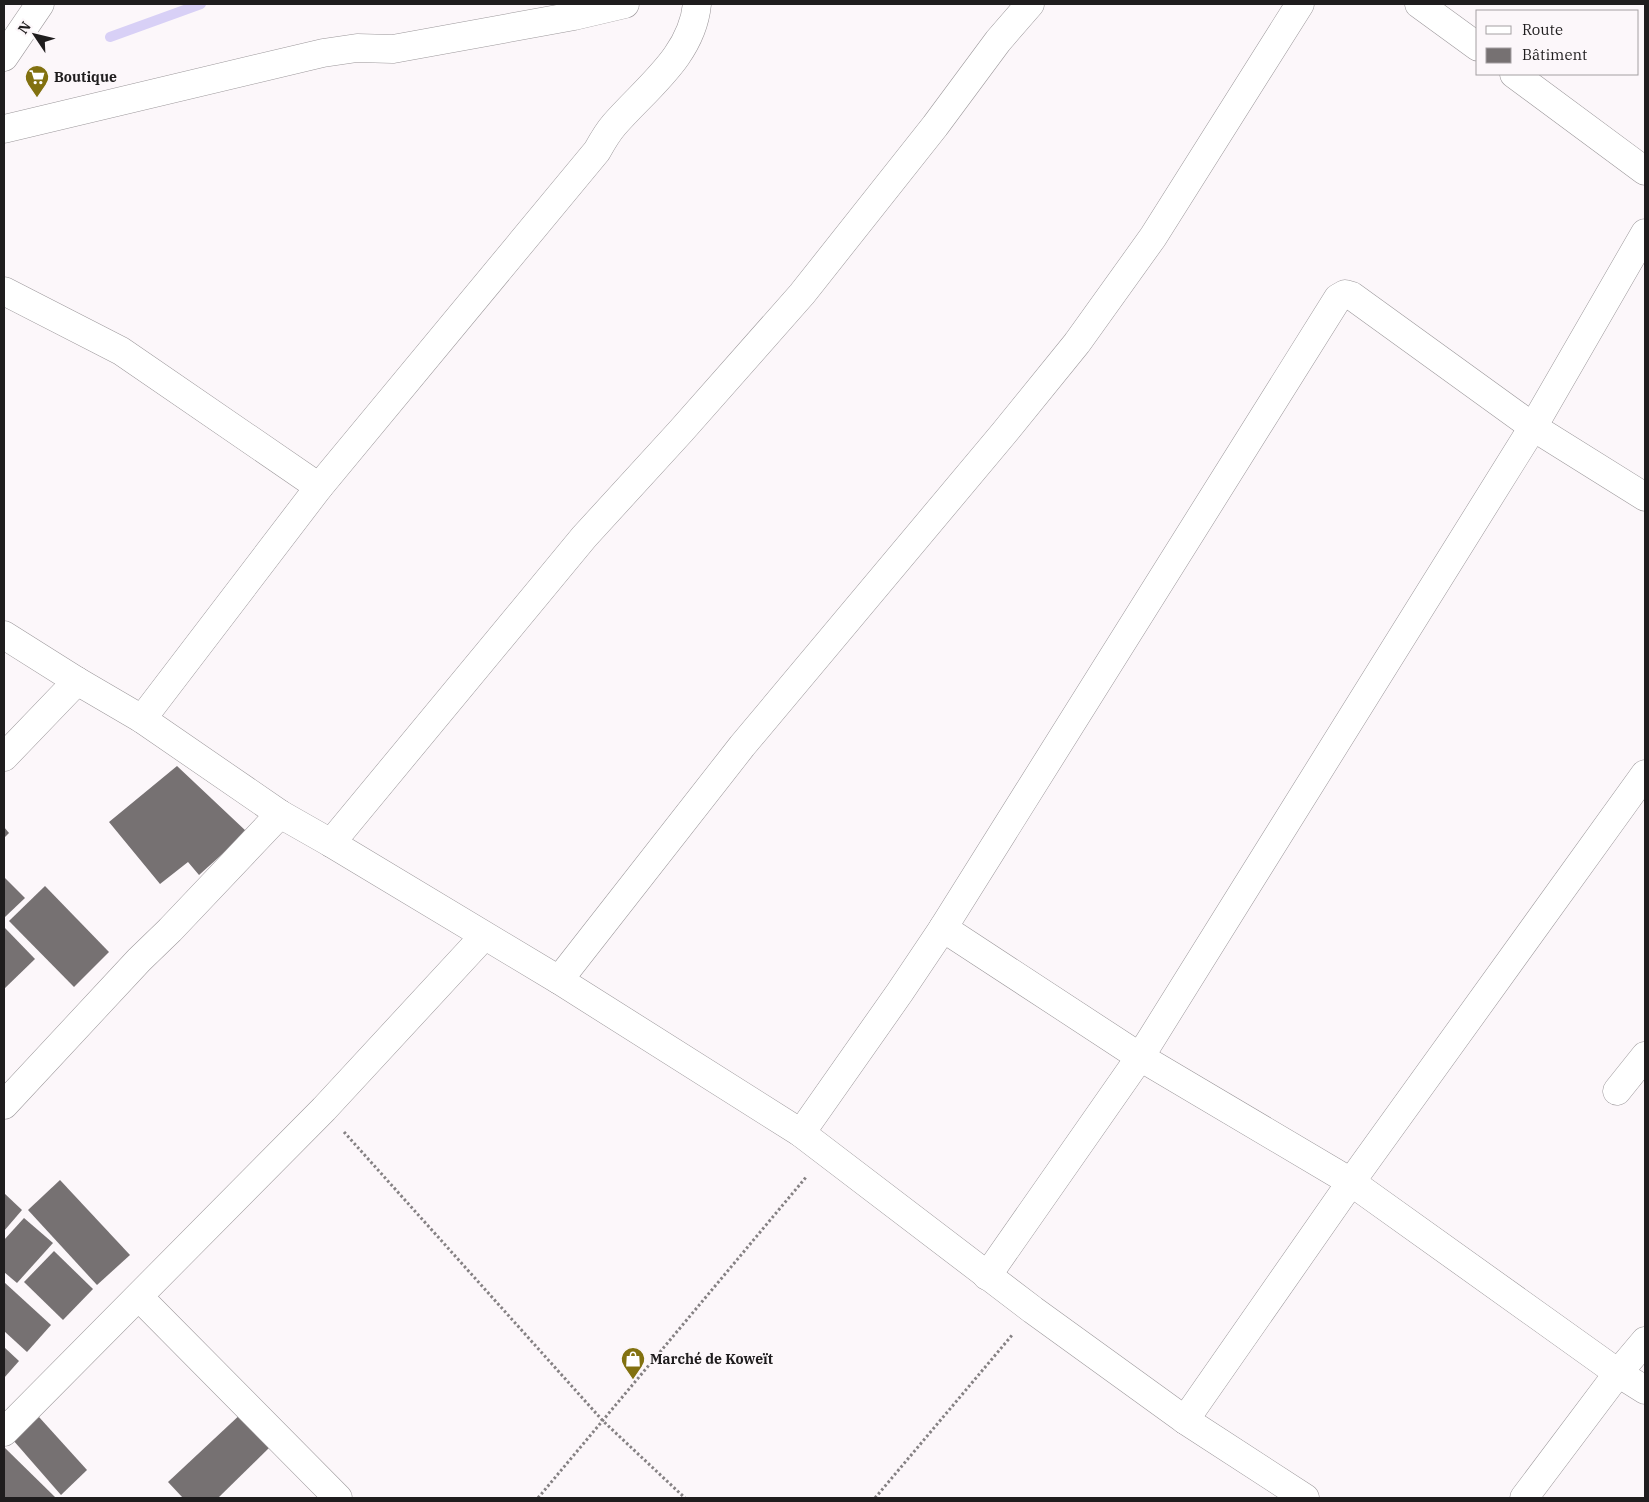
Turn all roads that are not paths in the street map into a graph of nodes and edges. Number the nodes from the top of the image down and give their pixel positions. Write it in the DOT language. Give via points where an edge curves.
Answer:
graph roads {
  1 [pos="40,4"];
  2 [pos="626,4"];
  3 [pos="697,4"];
  4 [pos="1030,4"];
  5 [pos="1300,4"];
  6 [pos="1419,4"];
  7 [pos="1476,46"];
  8 [pos="4,57"];
  9 [pos="1515,75"];
  10 [pos="4,129"];
  11 [pos="1645,171"];
  12 [pos="1645,234"];
  13 [pos="4,291"];
  14 [pos="1533,427"];
  15 [pos="319,487"];
  16 [pos="1645,497"];
  17 [pos="4,635"];
  18 [pos="77,682"];
  19 [pos="142,720"];
  20 [pos="4,757"];
  21 [pos="1643,782"];
  22 [pos="280,814"];
  23 [pos="331,843"];
  24 [pos="943,928"];
  25 [pos="484,936"];
  26 [pos="559,980"];
  27 [pos="1645,1056"];
  28 [pos="1140,1057"];
  29 [pos="1617,1091"];
  30 [pos="4,1105"];
  31 [pos="801,1133"];
  32 [pos="1351,1182"];
  33 [pos="987,1276"];
  34 [pos="139,1297"];
  35 [pos="1645,1341"];
  36 [pos="1618,1373"];
  37 [pos="1645,1390"];
  38 [pos="1185,1420"];
  39 [pos="4,1432"];
  40 [pos="338,1498"];
  41 [pos="1305,1498"];
  42 [pos="1524,1498"];
  1 -- 8 [label="street"];
  2 -- 10 [label="street" via="393,49 357,48 323,52"];
  3 -- 15 [label="street" via="696,15 680,53 612,126 597,151"];
  4 -- 23 [label="street" via="802,294 584,537"];
  5 -- 26 [label="street" via="1153,237 1077,343 742,746"];
  6 -- 7 [label="street"];
  9 -- 11 [label="street"];
  12 -- 14 [label="street"];
  13 -- 15 [label="street" via="121,351"];
  14 -- 16 [label="street"];
  14 -- 24 [label="street" via="1352,296 1345,294 1338,298"];
  14 -- 28 [label="street"];
  15 -- 19 [label="street"];
  17 -- 18 [label="street"];
  18 -- 19 [label="street"];
  18 -- 20 [label="street"];
  19 -- 22 [label="street"];
  21 -- 32 [label="street"];
  22 -- 23 [label="street"];
  22 -- 30 [label="street" via="138,960"];
  23 -- 25 [label="street"];
  24 -- 28 [label="street"];
  24 -- 31 [label="street"];
  25 -- 26 [label="street"];
  25 -- 34 [label="street" via="324,1109"];
  26 -- 31 [label="street"];
  27 -- 29 [label="street"];
  28 -- 32 [label="street"];
  28 -- 33 [label="street"];
  31 -- 33 [label="street"];
  32 -- 36 [label="street"];
  32 -- 38 [label="street"];
  33 -- 38 [label="street"];
  34 -- 39 [label="street"];
  34 -- 40 [label="street"];
  35 -- 36 [label="street"];
  36 -- 37 [label="street"];
  36 -- 42 [label="street"];
  38 -- 41 [label="street"];
}
